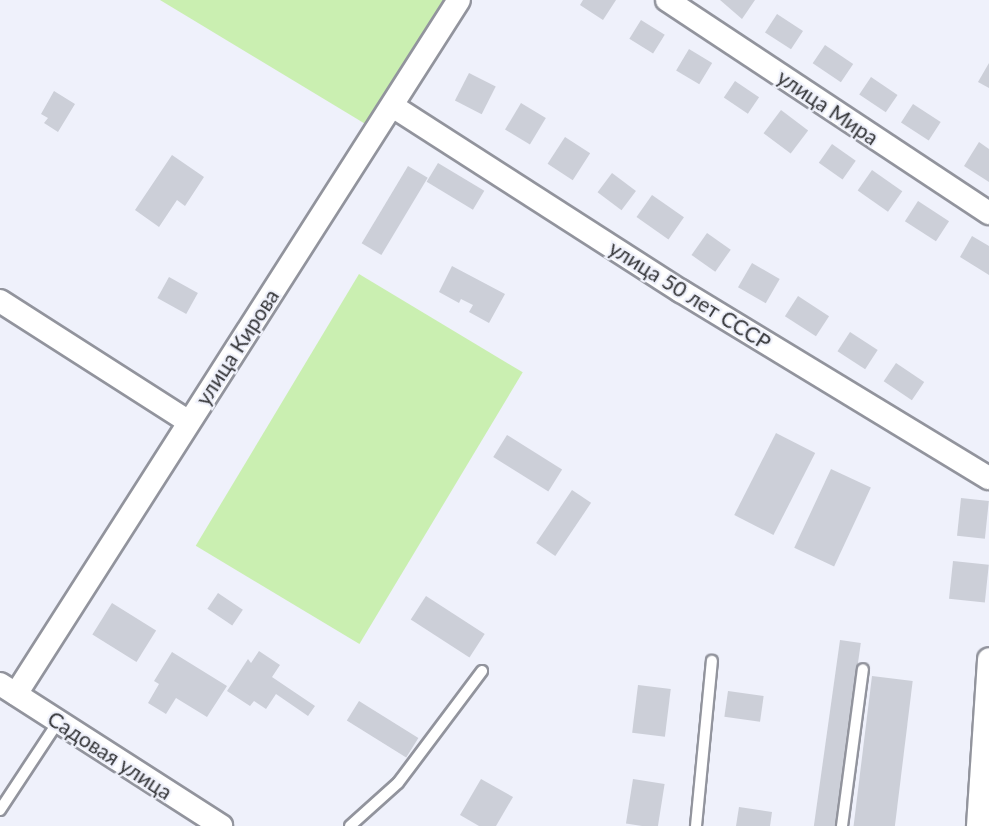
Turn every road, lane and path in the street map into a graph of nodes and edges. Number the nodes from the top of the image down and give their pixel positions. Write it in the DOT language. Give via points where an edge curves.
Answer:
graph roads {
  1 [pos="459,0"];
  2 [pos="667,0"];
  3 [pos="394,107"];
  4 [pos="989,213"];
  5 [pos="0,301"];
  6 [pos="188,421"];
  7 [pos="989,478"];
  8 [pos="989,659"];
  9 [pos="712,661"];
  10 [pos="863,669"];
  11 [pos="482,671"];
  12 [pos="8,689"];
  13 [pos="58,722"];
  14 [pos="0,810"];
  15 [pos="221,826"];
  16 [pos="350,826"];
  17 [pos="696,826"];
  18 [pos="842,826"];
  19 [pos="978,826"];
  1 -- 3 [label="street, улица Кирова"];
  2 -- 4 [label="street, улица Мира"];
  3 -- 6 [label="street, улица Кирова"];
  3 -- 7 [label="street, улица 50 лет СССР" via="681,291"];
  5 -- 6 [label="street"];
  6 -- 12 [label="street, улица Кирова"];
  8 -- 19 [label="street"];
  9 -- 17 [label="lane"];
  10 -- 18 [label="lane"];
  11 -- 16 [label="lane" via="398,783"];
  12 -- 13 [label="street, Садовая улица"];
  13 -- 14 [label="lane"];
  13 -- 15 [label="street, Садовая улица"];
}
